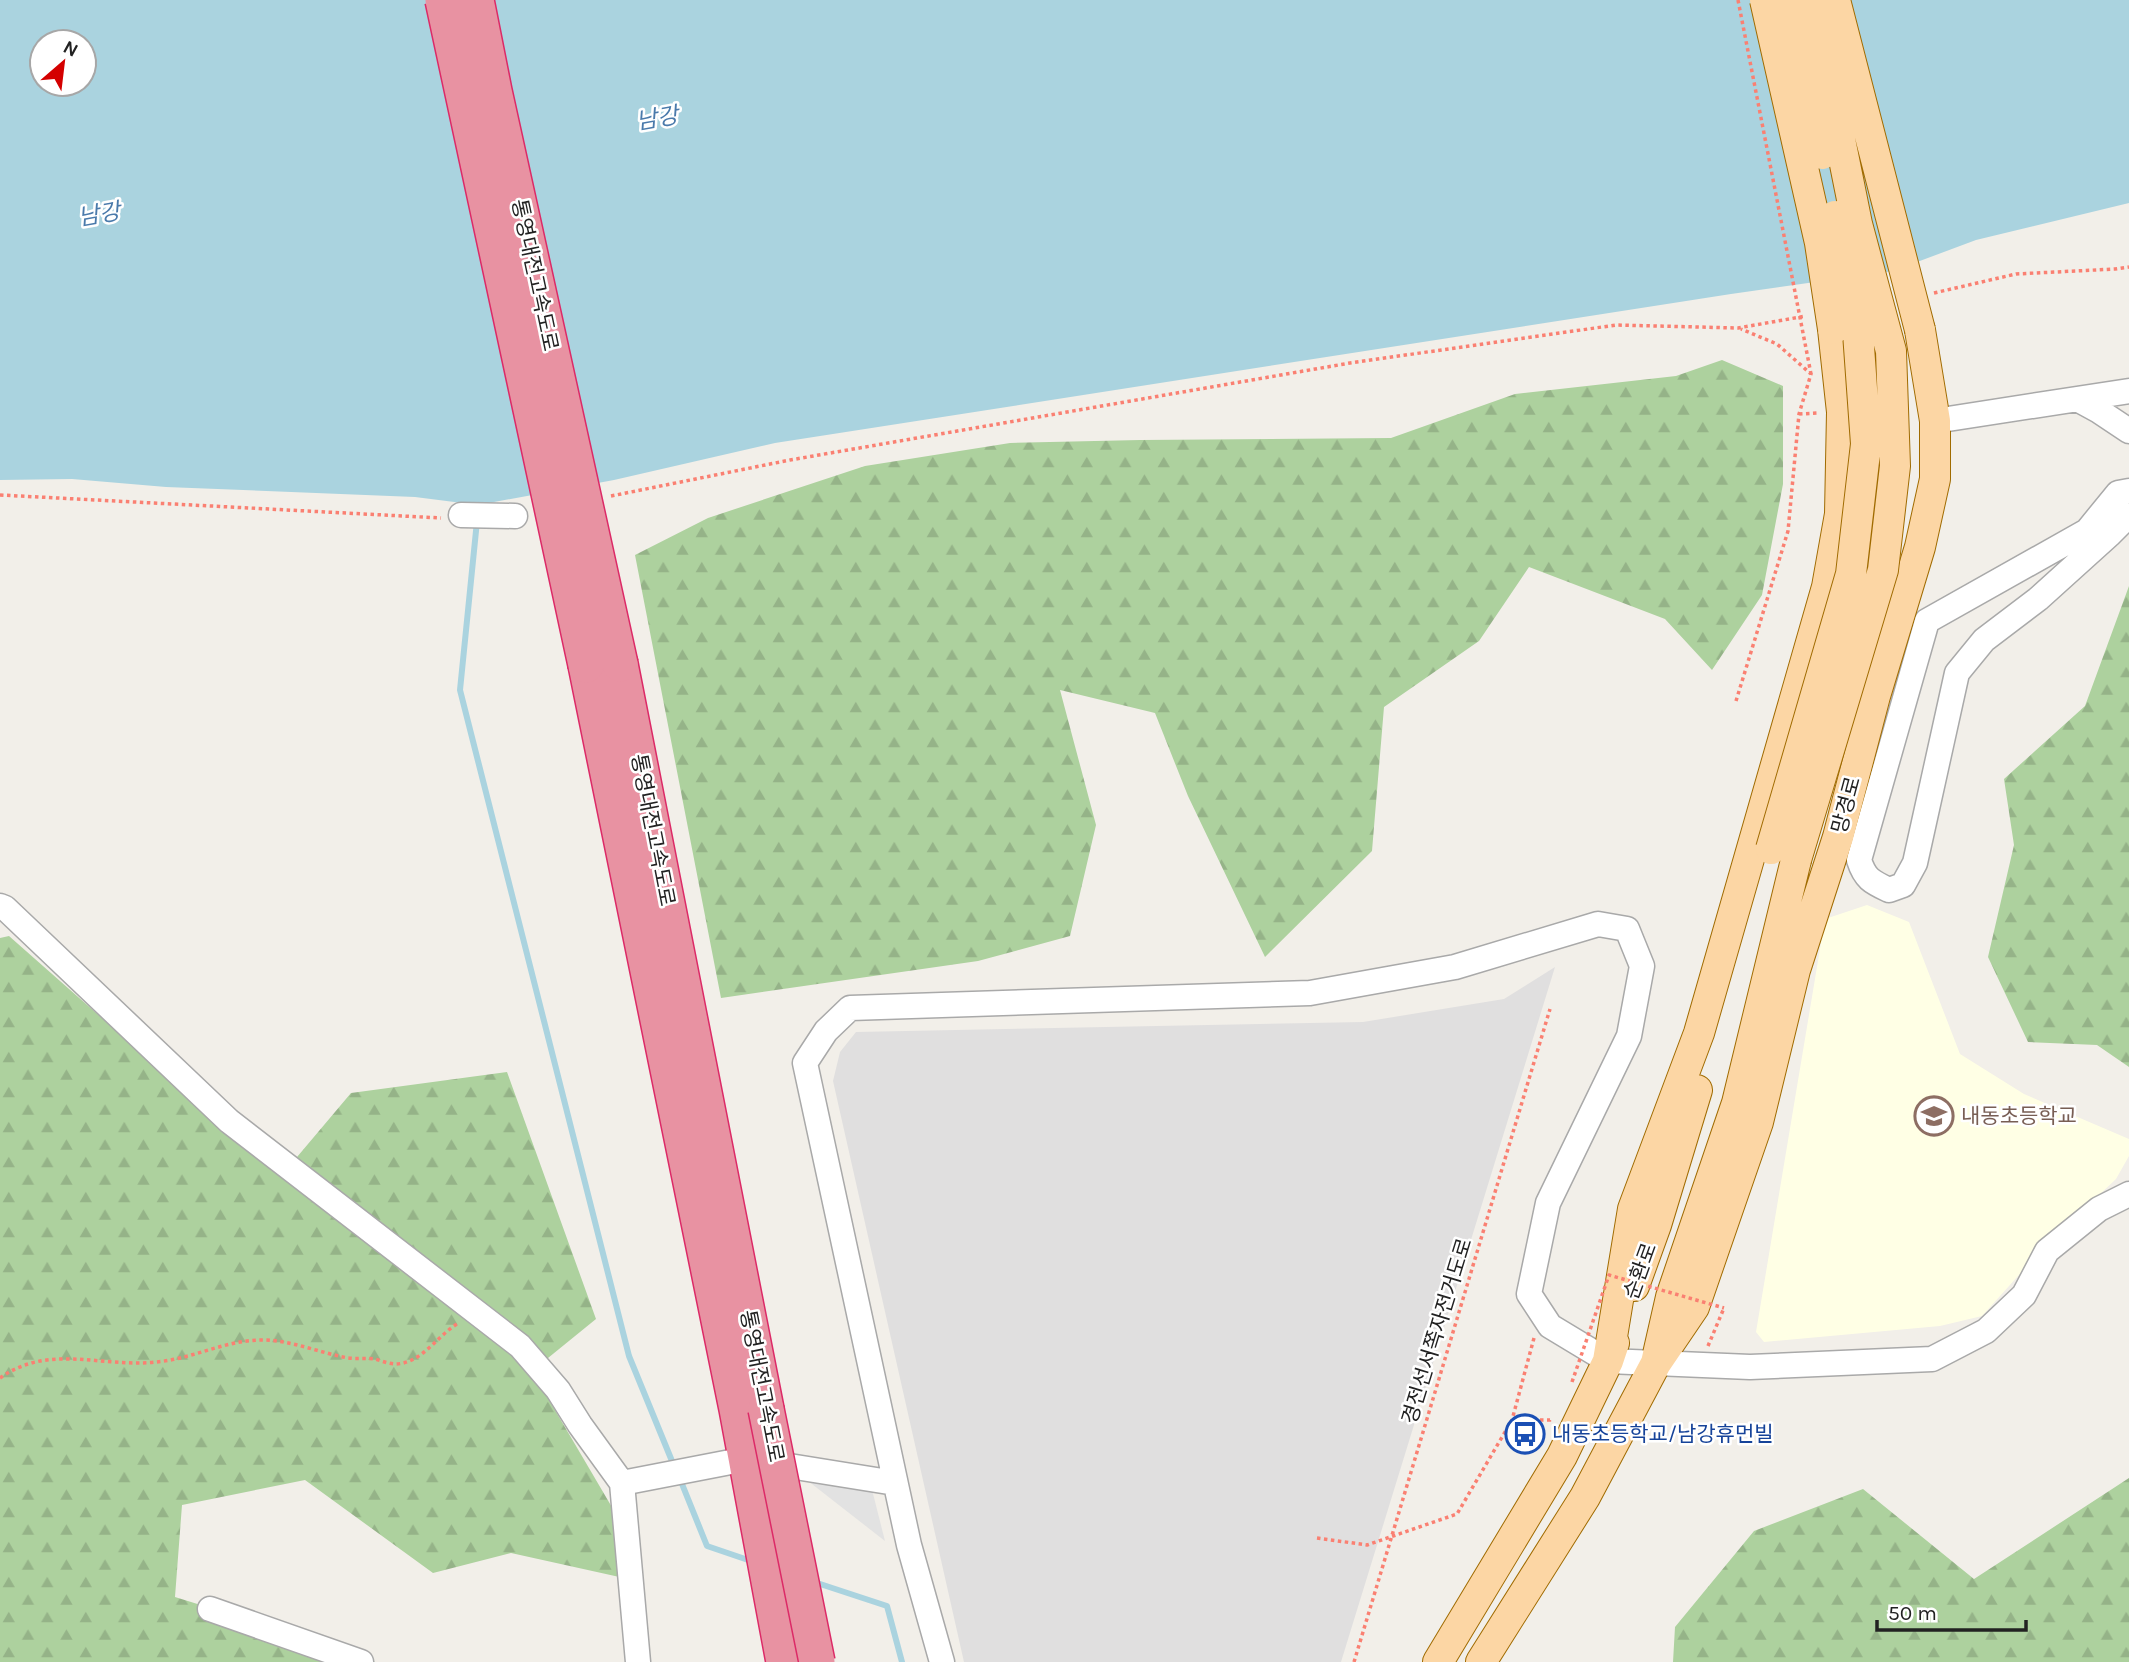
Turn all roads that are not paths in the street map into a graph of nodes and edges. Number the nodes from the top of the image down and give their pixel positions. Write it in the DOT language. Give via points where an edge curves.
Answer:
graph roads {
  1 [pos="443,0"];
  2 [pos="476,0"];
  3 [pos="1765,0"];
  4 [pos="1789,0"];
  5 [pos="1812,0"];
  6 [pos="1835,0"];
  7 [pos="2129,391"];
  8 [pos="2077,399"];
  9 [pos="1842,412"];
  10 [pos="1935,421"];
  11 [pos="2129,431"];
  12 [pos="2129,491"];
  13 [pos="461,515"];
  14 [pos="2129,515"];
  15 [pos="515,516"];
  16 [pos="1783,854"];
  17 [pos="0,905"];
  18 [pos="2129,1194"];
  19 [pos="1608,1361"];
  20 [pos="1656,1363"];
  21 [pos="752,1409"];
  22 [pos="746,1459"];
  23 [pos="622,1483"];
  24 [pos="895,1483"];
  25 [pos="210,1609"];
  26 [pos="361,1662"];
  27 [pos="638,1662"];
  28 [pos="784,1662"];
  29 [pos="817,1662"];
  30 [pos="942,1662"];
  31 [pos="1438,1662"];
  32 [pos="1481,1662"];
  1 -- 21 [label="highway, 통영대전고속도로, bridge"];
  2 -- 21 [label="highway, 통영대전고속도로, bridge" via="620,664"];
  3 -- 9 [label="main road, bridge" via="1820,243 1821,322"];
  4 -- 16 [label="main road, bridge" via="1857,319 1866,444 1851,574"];
  5 -- 16 [label="main road, bridge" via="1857,224 1891,351 1895,466 1883,570"];
  6 -- 10 [label="main road, 망경로, bridge" via="1920,330"];
  7 -- 8 [label="street"];
  8 -- 10 [label="street"];
  8 -- 11 [label="street"];
  9 -- 10 [label="main road"];
  9 -- 19 [label="main road" via="1840,514 1827,587 1699,1033 1633,1209"];
  10 -- 20 [label="main road, 망경로" via="1935,479 1920,547 1838,837 1795,970 1758,1122 1693,1307"];
  12 -- 14 [label="street" via="2118,493 2087,531 1927,621 1859,860 1871,882 1889,890 1903,885 1915,863 1957,673 1984,640 2038,599"];
  13 -- 15 [label="street"];
  16 -- 19 [label="main road, 순환로"];
  16 -- 20 [label="main road, 순환로" via="1737,1103 1671,1297"];
  17 -- 23 [label="street" via="229,1121 520,1346 558,1390"];
  18 -- 20 [label="street" via="2099,1209 2047,1251 2024,1295 1986,1331 1932,1359 1750,1367"];
  19 -- 20 [label="street"];
  19 -- 24 [label="street" via="1550,1326 1529,1294 1548,1203 1629,1036 1642,966 1627,929 1598,924 1455,967 1310,993 850,1009 826,1031 805,1063"];
  19 -- 31 [label="main road, 순환로" via="1562,1456"];
  20 -- 32 [label="main road, 순환로" via="1585,1497"];
  21 -- 22 [label="highway, 통영대전고속도로"];
  21 -- 29 [label="highway, 통영대전고속도로, bridge"];
  22 -- 23 [label="street"];
  22 -- 24 [label="street"];
  22 -- 28 [label="highway, 통영대전고속도로"];
  23 -- 27 [label="street"];
  24 -- 30 [label="street"];
  25 -- 26 [label="street"];
}
